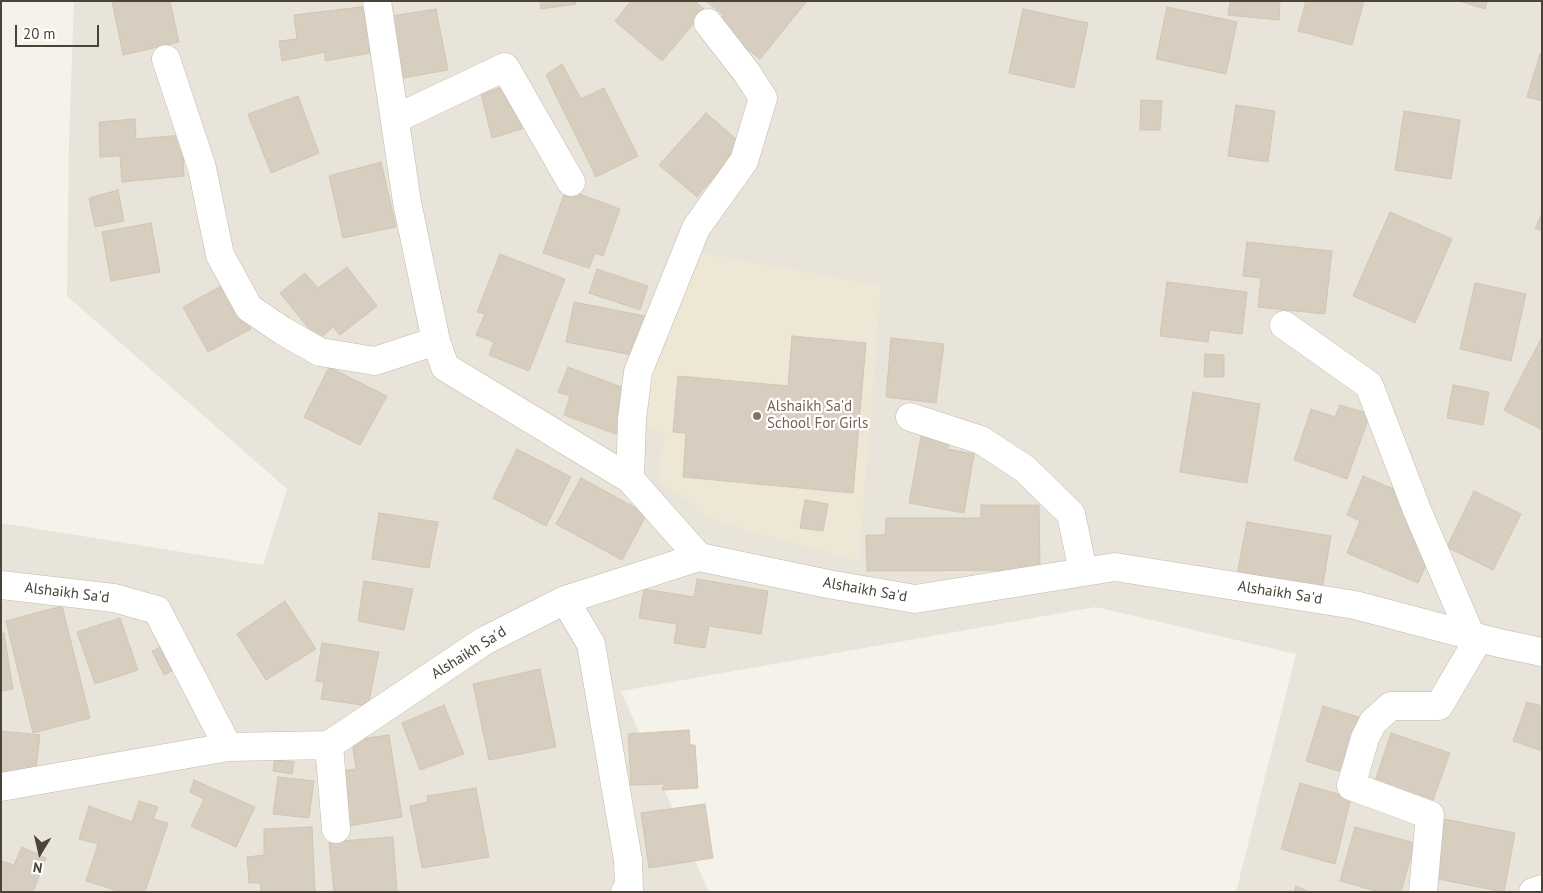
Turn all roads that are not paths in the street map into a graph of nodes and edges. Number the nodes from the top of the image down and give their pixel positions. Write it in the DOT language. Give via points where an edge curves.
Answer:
graph roads {
  1 [pos="377,1"];
  2 [pos="708,22"];
  3 [pos="166,59"];
  4 [pos="395,120"];
  5 [pos="571,182"];
  6 [pos="1284,325"];
  7 [pos="436,341"];
  8 [pos="910,417"];
  9 [pos="630,478"];
  10 [pos="699,557"];
  11 [pos="1083,572"];
  12 [pos="1,585"];
  13 [pos="565,600"];
  14 [pos="1475,637"];
  15 [pos="1542,652"];
  16 [pos="329,744"];
  17 [pos="228,748"];
  18 [pos="1,786"];
  19 [pos="336,829"];
  20 [pos="1542,889"];
  21 [pos="625,892"];
  22 [pos="1423,892"];
  23 [pos="1533,892"];
  1 -- 4 [label="street"];
  2 -- 9 [label="street" via="747,72 762,98 744,161 696,228 638,372"];
  3 -- 7 [label="street" via="202,168 220,255 249,308 290,335 330,354 375,361"];
  4 -- 5 [label="street" via="505,67"];
  4 -- 7 [label="street" via="407,202"];
  6 -- 14 [label="street" via="1369,385 1418,510"];
  7 -- 9 [label="street" via="445,367"];
  8 -- 11 [label="street" via="981,440 1025,470 1071,514"];
  9 -- 10 [label="street"];
  10 -- 11 [label="street, Alshaikh Sa'd" via="915,599"];
  10 -- 13 [label="street, Alshaikh Sa'd"];
  11 -- 14 [label="street, Alshaikh Sa'd" via="1115,567 1345,603"];
  12 -- 17 [label="street, Alshaikh Sa'd" via="114,598 157,610"];
  13 -- 16 [label="street, Alshaikh Sa'd" via="484,640"];
  13 -- 21 [label="street" via="591,644 628,860 628,888"];
  14 -- 15 [label="street, Alshaikh Sa'd"];
  14 -- 22 [label="street" via="1439,706 1391,706 1374,722 1365,738 1351,786 1430,815"];
  16 -- 17 [label="street"];
  16 -- 19 [label="street"];
  17 -- 18 [label="street"];
  20 -- 23 [label="street"];
}
